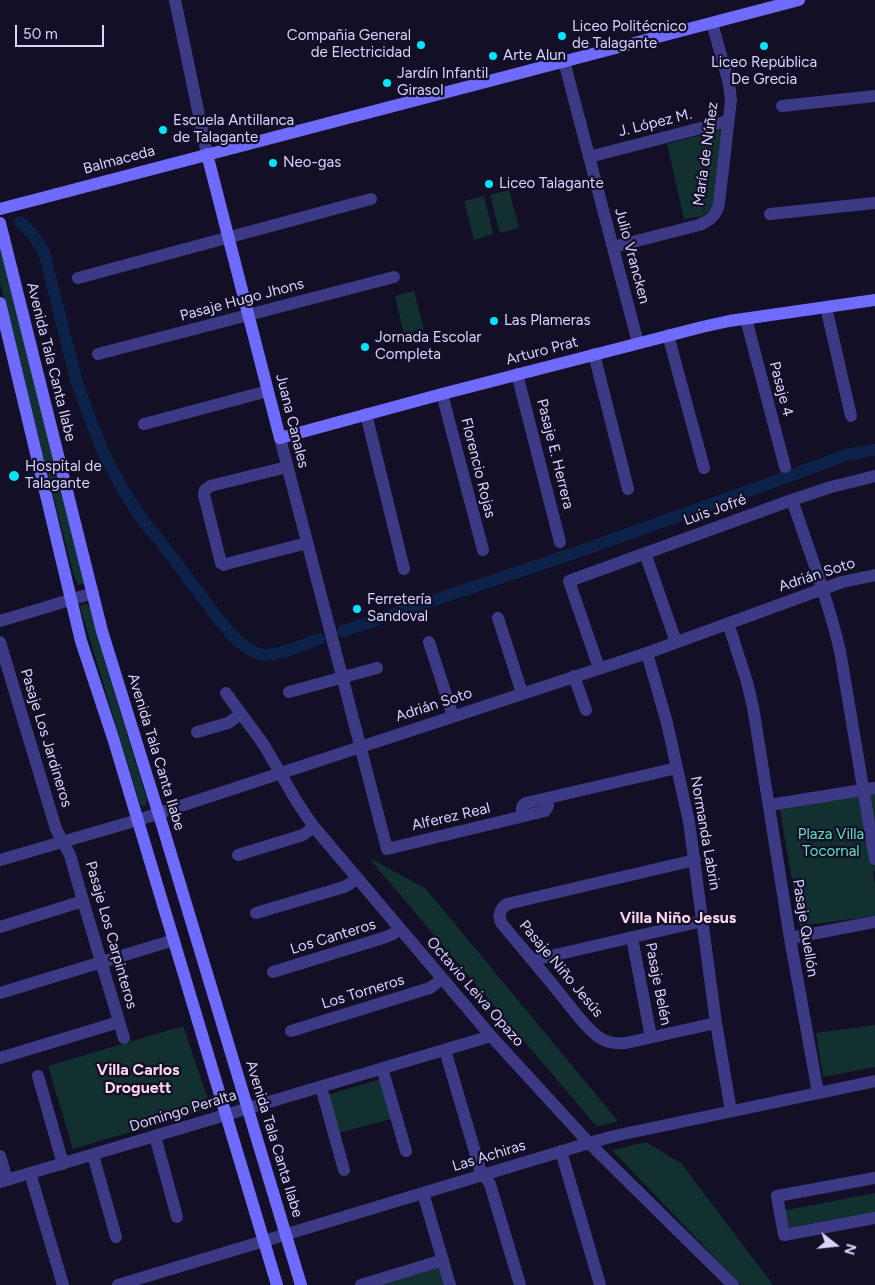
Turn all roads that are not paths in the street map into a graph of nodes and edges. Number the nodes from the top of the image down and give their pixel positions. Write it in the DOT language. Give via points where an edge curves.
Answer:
graph roads {
  1 [pos="175,0"];
  2 [pos="799,0"];
  3 [pos="712,23"];
  4 [pos="564,61"];
  5 [pos="875,96"];
  6 [pos="782,106"];
  7 [pos="728,121"];
  8 [pos="207,154"];
  9 [pos="589,157"];
  10 [pos="371,199"];
  11 [pos="875,203"];
  12 [pos="0,209"];
  13 [pos="770,214"];
  14 [pos="0,223"];
  15 [pos="228,237"];
  16 [pos="613,247"];
  17 [pos="394,277"];
  18 [pos="78,278"];
  19 [pos="875,300"];
  20 [pos="0,303"];
  21 [pos="826,307"];
  22 [pos="248,315"];
  23 [pos="746,319"];
  24 [pos="668,336"];
  25 [pos="638,343"];
  26 [pos="98,354"];
  27 [pos="594,354"];
  28 [pos="517,374"];
  29 [pos="268,391"];
  30 [pos="442,394"];
  31 [pos="366,414"];
  32 [pos="851,416"];
  33 [pos="144,424"];
  34 [pos="280,438"];
  35 [pos="785,466"];
  36 [pos="287,467"];
  37 [pos="704,468"];
  38 [pos="875,476"];
  39 [pos="628,489"];
  40 [pos="792,500"];
  41 [pos="560,542"];
  42 [pos="307,543"];
  43 [pos="483,550"];
  44 [pos="645,553"];
  45 [pos="404,569"];
  46 [pos="875,575"];
  47 [pos="822,589"];
  48 [pos="93,593"];
  49 [pos="71,600"];
  50 [pos="498,618"];
  51 [pos="0,621"];
  52 [pos="728,624"];
  53 [pos="0,642"];
  54 [pos="429,642"];
  55 [pos="676,642"];
  56 [pos="647,652"];
  57 [pos="377,668"];
  58 [pos="599,668"];
  59 [pos="574,676"];
  60 [pos="342,677"];
  61 [pos="289,692"];
  62 [pos="226,693"];
  63 [pos="522,694"];
  64 [pos="586,710"];
  65 [pos="241,714"];
  66 [pos="453,716"];
  67 [pos="197,732"];
  68 [pos="360,747"];
  69 [pos="677,768"];
  70 [pos="281,773"];
  71 [pos="869,788"];
  72 [pos="769,805"];
  73 [pos="158,813"];
  74 [pos="138,820"];
  75 [pos="314,827"];
  76 [pos="64,842"];
  77 [pos="387,849"];
  78 [pos="238,855"];
  79 [pos="875,859"];
  80 [pos="0,860"];
  81 [pos="695,860"];
  82 [pos="357,878"];
  83 [pos="83,901"];
  84 [pos="256,913"];
  85 [pos="702,921"];
  86 [pos="875,922"];
  87 [pos="0,926"];
  88 [pos="399,928"];
  89 [pos="632,938"];
  90 [pos="790,938"];
  91 [pos="174,940"];
  92 [pos="533,960"];
  93 [pos="102,962"];
  94 [pos="273,972"];
  95 [pos="442,979"];
  96 [pos="0,992"];
  97 [pos="119,1022"];
  98 [pos="716,1023"];
  99 [pos="291,1031"];
  100 [pos="491,1036"];
  101 [pos="651,1037"];
  102 [pos="124,1038"];
  103 [pos="445,1050"];
  104 [pos="0,1058"];
  105 [pos="382,1068"];
  106 [pos="38,1076"];
  107 [pos="875,1081"];
  108 [pos="321,1087"];
  109 [pos="818,1093"];
  110 [pos="248,1109"];
  111 [pos="731,1111"];
  112 [pos="227,1115"];
  113 [pos="155,1136"];
  114 [pos="589,1143"];
  115 [pos="406,1151"];
  116 [pos="561,1151"];
  117 [pos="93,1155"];
  118 [pos="0,1156"];
  119 [pos="63,1164"];
  120 [pos="344,1170"];
  121 [pos="30,1174"];
  122 [pos="484,1175"];
  123 [pos="875,1178"];
  124 [pos="4,1181"];
  125 [pos="423,1193"];
  126 [pos="178,1217"];
  127 [pos="875,1218"];
  128 [pos="286,1235"];
  129 [pos="116,1237"];
  130 [pos="264,1242"];
  131 [pos="443,1260"];
  132 [pos="380,1282"];
  133 [pos="125,1284"];
  134 [pos="63,1285"];
  135 [pos="277,1285"];
  136 [pos="301,1285"];
  137 [pos="361,1285"];
  138 [pos="450,1285"];
  139 [pos="520,1285"];
  140 [pos="600,1285"];
  141 [pos="733,1285"];
  1 -- 8 [label="street, Juana Canales"];
  2 -- 3 [label="street, Balmaceda"];
  3 -- 4 [label="street, Balmaceda"];
  3 -- 7 [label="street, María de Núñez" via="729,84"];
  4 -- 8 [label="street, Balmaceda"];
  4 -- 9 [label="street, Julio Vrancken"];
  5 -- 6 [label="street"];
  7 -- 9 [label="street, J. López M."];
  7 -- 16 [label="street, María de Núñez" via="718,208 714,216 706,223"];
  8 -- 12 [label="street, Balmaceda"];
  8 -- 15 [label="street, Juana Canales"];
  9 -- 16 [label="street, Julio Vrancken"];
  10 -- 15 [label="street"];
  11 -- 13 [label="street"];
  14 -- 48 [label="street, Avenida Tala Canta Ilabe"];
  15 -- 18 [label="street"];
  15 -- 22 [label="street, Juana Canales"];
  16 -- 25 [label="street, Julio Vrancken"];
  17 -- 22 [label="street, Pasaje Hugo Jhons"];
  19 -- 21 [label="street, Arturo Prat"];
  20 -- 49 [label="street"];
  21 -- 23 [label="street, Arturo Prat"];
  21 -- 32 [label="street"];
  22 -- 26 [label="street, Pasaje Hugo Jhons"];
  22 -- 29 [label="street, Juana Canales"];
  23 -- 24 [label="street, Arturo Prat"];
  23 -- 35 [label="street, Pasaje 4"];
  24 -- 25 [label="street, Arturo Prat"];
  24 -- 37 [label="street"];
  25 -- 27 [label="street, Arturo Prat"];
  27 -- 28 [label="street, Arturo Prat"];
  27 -- 39 [label="street"];
  28 -- 30 [label="street, Arturo Prat"];
  28 -- 41 [label="street, Pasaje E. Herrera"];
  29 -- 33 [label="street"];
  29 -- 34 [label="street, Juana Canales"];
  30 -- 31 [label="street, Arturo Prat"];
  30 -- 43 [label="street, Florencio Rojas"];
  31 -- 34 [label="street, Arturo Prat"];
  31 -- 45 [label="street"];
  34 -- 36 [label="street, Juana Canales"];
  36 -- 42 [label="street, Juana Canales"];
  36 -- 42 [label="street" via="210,486 205,490 221,562 226,564"];
  38 -- 40 [label="street, Luis Jofré"];
  40 -- 44 [label="street, Luis Jofré"];
  40 -- 47 [label="street"];
  42 -- 60 [label="street, Juana Canales"];
  44 -- 55 [label="street"];
  44 -- 58 [label="street, Luis Jofré" via="569,581"];
  46 -- 47 [label="street, Adrián Soto"];
  47 -- 52 [label="street, Adrián Soto"];
  47 -- 71 [label="street" via="840,652"];
  48 -- 49 [label="street"];
  48 -- 73 [label="street, Avenida Tala Canta Ilabe"];
  49 -- 51 [label="street"];
  49 -- 74 [label="street"];
  50 -- 63 [label="street"];
  52 -- 55 [label="street, Adrián Soto"];
  52 -- 72 [label="street, Pasaje Quellón" via="753,707"];
  53 -- 76 [label="street, Pasaje Los Jardineros" via="56,829"];
  54 -- 66 [label="street"];
  55 -- 56 [label="street, Adrián Soto"];
  56 -- 58 [label="street, Adrián Soto"];
  56 -- 69 [label="street, Normanda Labrin"];
  57 -- 60 [label="street"];
  58 -- 59 [label="street, Adrián Soto"];
  59 -- 63 [label="street, Adrián Soto"];
  59 -- 64 [label="street"];
  60 -- 61 [label="street"];
  60 -- 68 [label="street, Juana Canales"];
  62 -- 65 [label="street, Octavio Leiva Opazo"];
  63 -- 66 [label="street, Adrián Soto"];
  65 -- 67 [label="street" via="228,723"];
  65 -- 70 [label="street, Octavio Leiva Opazo"];
  66 -- 68 [label="street, Adrián Soto"];
  68 -- 70 [label="street, Adrián Soto"];
  68 -- 77 [label="street, Juana Canales"];
  69 -- 77 [label="street, Alferez Real" via="546,799 546,810"];
  69 -- 81 [label="street, Normanda Labrin"];
  70 -- 73 [label="street, Adrián Soto"];
  70 -- 75 [label="street, Octavio Leiva Opazo"];
  71 -- 72 [label="street"];
  71 -- 79 [label="street"];
  72 -- 90 [label="street, Pasaje Quellón"];
  73 -- 74 [label="street, Adrián Soto"];
  73 -- 110 [label="street, Avenida Tala Canta Ilabe"];
  74 -- 76 [label="street, Adrián Soto"];
  74 -- 91 [label="street"];
  75 -- 78 [label="street" via="303,836"];
  75 -- 82 [label="street, Octavio Leiva Opazo"];
  76 -- 80 [label="street, Adrián Soto"];
  76 -- 83 [label="street, Pasaje Los Carpinteros"];
  81 -- 85 [label="street, Normanda Labrin"];
  81 -- 92 [label="street, Pasaje Niño Jesús" via="507,904 501,910 500,921"];
  82 -- 84 [label="street" via="344,887"];
  82 -- 88 [label="street, Octavio Leiva Opazo"];
  83 -- 87 [label="street"];
  83 -- 93 [label="street, Pasaje Los Carpinteros"];
  85 -- 89 [label="street"];
  85 -- 98 [label="street, Normanda Labrin"];
  86 -- 90 [label="street"];
  88 -- 94 [label="street, Los Canteros" via="386,937"];
  88 -- 95 [label="street, Octavio Leiva Opazo"];
  89 -- 92 [label="street"];
  89 -- 101 [label="street, Pasaje Belén"];
  90 -- 109 [label="street, Pasaje Quellón"];
  91 -- 93 [label="street"];
  91 -- 112 [label="street"];
  92 -- 101 [label="street, Pasaje Niño Jesús" via="595,1035 619,1043"];
  93 -- 96 [label="street"];
  93 -- 97 [label="street, Pasaje Los Carpinteros"];
  95 -- 99 [label="street, Los Torneros" via="430,988"];
  95 -- 100 [label="street, Octavio Leiva Opazo"];
  97 -- 102 [label="street, Pasaje Los Carpinteros"];
  97 -- 104 [label="street"];
  98 -- 101 [label="street, Pasaje Niño Jesús"];
  98 -- 111 [label="street, Normanda Labrin"];
  100 -- 103 [label="street, Domingo Peralta"];
  100 -- 114 [label="street, Octavio Leiva Opazo"];
  103 -- 105 [label="street, Domingo Peralta"];
  103 -- 122 [label="street"];
  105 -- 108 [label="street, Domingo Peralta"];
  105 -- 115 [label="street"];
  106 -- 119 [label="street"];
  107 -- 109 [label="street, Las Achiras"];
  108 -- 110 [label="street, Domingo Peralta"];
  108 -- 120 [label="street"];
  109 -- 111 [label="street, Las Achiras"];
  110 -- 112 [label="street, Domingo Peralta"];
  110 -- 128 [label="street, Avenida Tala Canta Ilabe"];
  111 -- 114 [label="street, Las Achiras"];
  112 -- 113 [label="street, Domingo Peralta"];
  112 -- 130 [label="street"];
  113 -- 117 [label="street, Domingo Peralta"];
  113 -- 126 [label="street"];
  114 -- 116 [label="street, Las Achiras"];
  114 -- 141 [label="street, Octavio Leiva Opazo"];
  116 -- 122 [label="street, Las Achiras"];
  116 -- 140 [label="street"];
  117 -- 119 [label="street, Domingo Peralta"];
  117 -- 129 [label="street"];
  118 -- 124 [label="street"];
  119 -- 121 [label="street, Domingo Peralta"];
  121 -- 124 [label="street, Domingo Peralta"];
  121 -- 134 [label="street"];
  122 -- 125 [label="street, Las Achiras"];
  122 -- 139 [label="street" via="490,1184"];
  123 -- 127 [label="street" via="777,1196 784,1235"];
  125 -- 128 [label="street, Las Achiras"];
  125 -- 131 [label="street"];
  128 -- 130 [label="street, Las Achiras"];
  128 -- 136 [label="street, Avenida Tala Canta Ilabe"];
  130 -- 133 [label="street, Las Achiras"];
  130 -- 135 [label="street"];
  131 -- 132 [label="street"];
  131 -- 138 [label="street"];
  132 -- 137 [label="street"];
}
